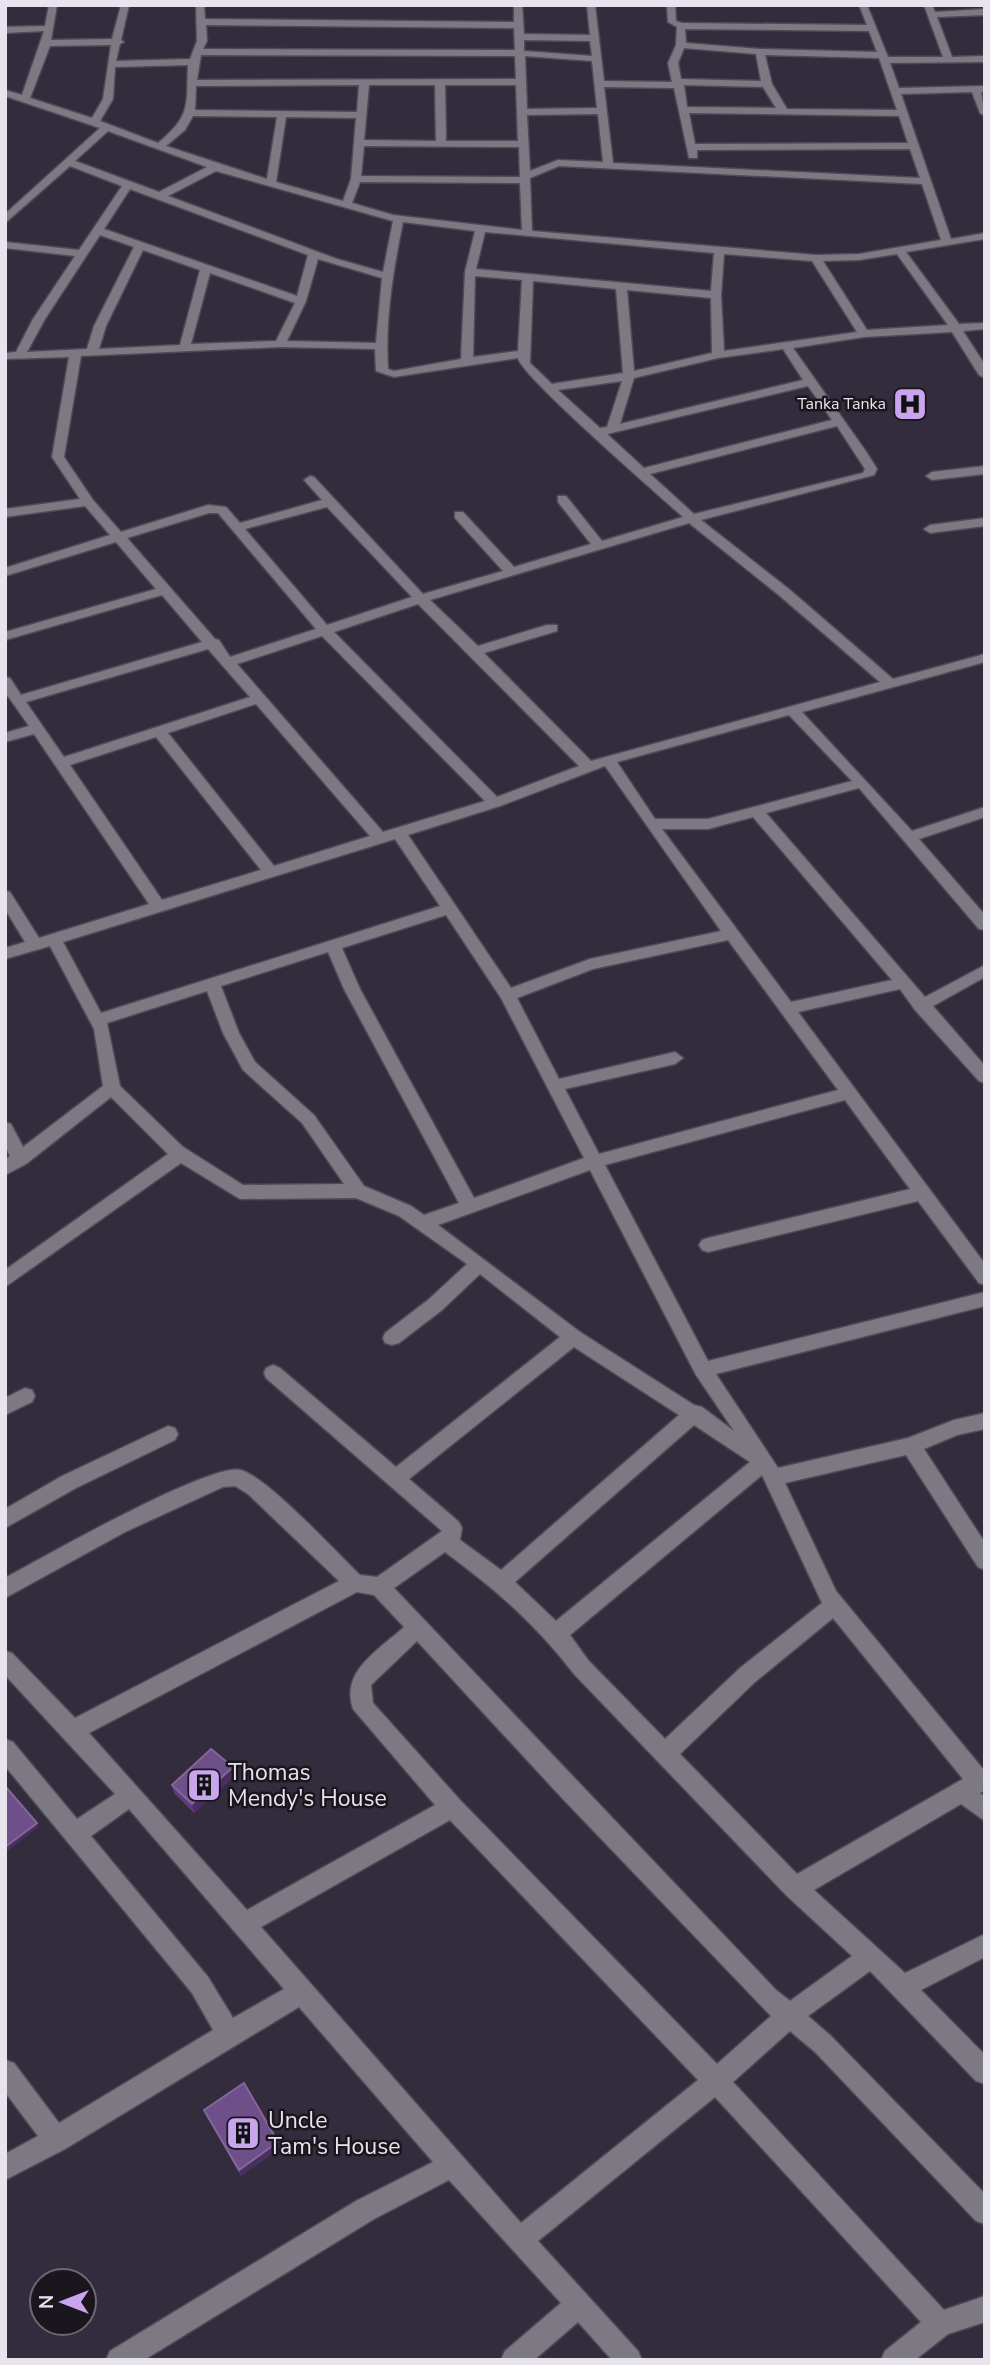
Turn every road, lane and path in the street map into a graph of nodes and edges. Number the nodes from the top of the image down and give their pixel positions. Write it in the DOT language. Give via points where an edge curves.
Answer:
graph roads {
  1 [pos="53,5"];
  2 [pos="125,5"];
  3 [pos="200,5"];
  4 [pos="518,5"];
  5 [pos="591,5"];
  6 [pos="671,5"];
  7 [pos="863,5"];
  8 [pos="929,10"];
  9 [pos="985,12"];
  10 [pos="201,22"];
  11 [pos="520,24"];
  12 [pos="681,26"];
  13 [pos="49,28"];
  14 [pos="872,28"];
  15 [pos="5,30"];
  16 [pos="362,37"];
  17 [pos="520,37"];
  18 [pos="594,38"];
  19 [pos="119,42"];
  20 [pos="47,43"];
  21 [pos="681,45"];
  22 [pos="199,52"];
  23 [pos="760,52"];
  24 [pos="521,53"];
  25 [pos="884,57"];
  26 [pos="596,59"];
  27 [pos="948,59"];
  28 [pos="985,59"];
  29 [pos="193,62"];
  30 [pos="111,64"];
  31 [pos="522,82"];
  32 [pos="191,83"];
  33 [pos="440,83"];
  34 [pos="679,83"];
  35 [pos="364,84"];
  36 [pos="599,84"];
  37 [pos="767,84"];
  38 [pos="980,89"];
  39 [pos="893,91"];
  40 [pos="5,93"];
  41 [pos="25,99"];
  42 [pos="685,110"];
  43 [pos="602,111"];
  44 [pos="784,111"];
  45 [pos="523,112"];
  46 [pos="190,113"];
  47 [pos="901,113"];
  48 [pos="985,113"];
  49 [pos="282,114"];
  50 [pos="362,116"];
  51 [pos="95,122"];
  52 [pos="107,127"];
  53 [pos="359,143"];
  54 [pos="441,144"];
  55 [pos="525,144"];
  56 [pos="160,146"];
  57 [pos="913,146"];
  58 [pos="692,147"];
  59 [pos="526,161"];
  60 [pos="68,162"];
  61 [pos="558,163"];
  62 [pos="608,165"];
  63 [pos="215,167"];
  64 [pos="695,170"];
  65 [pos="526,178"];
  66 [pos="356,179"];
  67 [pos="925,181"];
  68 [pos="128,184"];
  69 [pos="271,184"];
  70 [pos="160,196"];
  71 [pos="346,205"];
  72 [pos="5,219"];
  73 [pos="399,219"];
  74 [pos="481,229"];
  75 [pos="99,231"];
  76 [pos="527,234"];
  77 [pos="980,237"];
  78 [pos="947,243"];
  79 [pos="140,244"];
  80 [pos="5,245"];
  81 [pos="985,249"];
  82 [pos="719,251"];
  83 [pos="901,251"];
  84 [pos="83,254"];
  85 [pos="314,254"];
  86 [pos="816,258"];
  87 [pos="206,269"];
  88 [pos="470,272"];
  89 [pos="387,276"];
  90 [pos="528,276"];
  91 [pos="621,287"];
  92 [pos="716,295"];
  93 [pos="301,301"];
  94 [pos="985,326"];
  95 [pos="953,327"];
  96 [pos="864,334"];
  97 [pos="280,344"];
  98 [pos="785,344"];
  99 [pos="380,346"];
  100 [pos="185,347"];
  101 [pos="76,351"];
  102 [pos="92,352"];
  103 [pos="524,354"];
  104 [pos="20,355"];
  105 [pos="718,355"];
  106 [pos="5,356"];
  107 [pos="467,361"];
  108 [pos="985,375"];
  109 [pos="629,376"];
  110 [pos="809,382"];
  111 [pos="548,387"];
  112 [pos="839,422"];
  113 [pos="613,428"];
  114 [pos="596,433"];
  115 [pos="985,470"];
  116 [pos="640,473"];
  117 [pos="932,476"];
  118 [pos="310,480"];
  119 [pos="562,499"];
  120 [pos="88,502"];
  121 [pos="330,502"];
  122 [pos="5,513"];
  123 [pos="459,515"];
  124 [pos="691,519"];
  125 [pos="985,523"];
  126 [pos="236,528"];
  127 [pos="930,529"];
  128 [pos="122,538"];
  129 [pos="599,546"];
  130 [pos="5,572"];
  131 [pos="511,572"];
  132 [pos="167,590"];
  133 [pos="420,599"];
  134 [pos="552,628"];
  135 [pos="326,632"];
  136 [pos="5,636"];
  137 [pos="214,643"];
  138 [pos="475,651"];
  139 [pos="985,658"];
  140 [pos="230,662"];
  141 [pos="5,681"];
  142 [pos="892,685"];
  143 [pos="260,698"];
  144 [pos="18,700"];
  145 [pos="793,711"];
  146 [pos="38,729"];
  147 [pos="159,731"];
  148 [pos="5,738"];
  149 [pos="608,760"];
  150 [pos="61,763"];
  151 [pos="589,768"];
  152 [pos="862,783"];
  153 [pos="495,803"];
  154 [pos="757,812"];
  155 [pos="985,812"];
  156 [pos="651,824"];
  157 [pos="398,833"];
  158 [pos="908,838"];
  159 [pos="381,839"];
  160 [pos="271,873"];
  161 [pos="5,897"];
  162 [pos="159,907"];
  163 [pos="448,909"];
  164 [pos="979,910"];
  165 [pos="985,925"];
  166 [pos="732,934"];
  167 [pos="54,939"];
  168 [pos="35,945"];
  169 [pos="333,946"];
  170 [pos="5,954"];
  171 [pos="985,970"];
  172 [pos="212,983"];
  173 [pos="902,983"];
  174 [pos="508,996"];
  175 [pos="921,1006"];
  176 [pos="787,1009"];
  177 [pos="97,1020"];
  178 [pos="675,1058"];
  179 [pos="985,1077"];
  180 [pos="554,1086"];
  181 [pos="112,1088"];
  182 [pos="849,1093"];
  183 [pos="5,1128"];
  184 [pos="181,1154"];
  185 [pos="20,1158"];
  186 [pos="595,1161"];
  187 [pos="5,1169"];
  188 [pos="358,1191"];
  189 [pos="923,1193"];
  190 [pos="469,1205"];
  191 [pos="423,1223"];
  192 [pos="708,1245"];
  193 [pos="479,1263"];
  194 [pos="985,1278"];
  195 [pos="5,1280"];
  196 [pos="985,1298"];
  197 [pos="573,1337"];
  198 [pos="392,1338"];
  199 [pos="703,1370"];
  200 [pos="273,1373"];
  201 [pos="25,1396"];
  202 [pos="5,1407"];
  203 [pos="695,1413"];
  204 [pos="985,1421"];
  205 [pos="168,1434"];
  206 [pos="911,1446"];
  207 [pos="769,1469"];
  208 [pos="396,1479"];
  209 [pos="5,1519"];
  210 [pos="445,1541"];
  211 [pos="985,1561"];
  212 [pos="355,1583"];
  213 [pos="500,1583"];
  214 [pos="380,1587"];
  215 [pos="5,1589"];
  216 [pos="835,1605"];
  217 [pos="418,1627"];
  218 [pos="556,1634"];
  219 [pos="5,1661"];
  220 [pos="72,1731"];
  221 [pos="5,1749"];
  222 [pos="666,1753"];
  223 [pos="975,1783"];
  224 [pos="130,1796"];
  225 [pos="452,1807"];
  226 [pos="985,1811"];
  227 [pos="75,1834"];
  228 [pos="795,1888"];
  229 [pos="244,1924"];
  230 [pos="985,1945"];
  231 [pos="870,1957"];
  232 [pos="902,1987"];
  233 [pos="303,1992"];
  234 [pos="788,2017"];
  235 [pos="228,2031"];
  236 [pos="985,2072"];
  237 [pos="5,2073"];
  238 [pos="716,2081"];
  239 [pos="56,2140"];
  240 [pos="452,2165"];
  241 [pos="5,2168"];
  242 [pos="985,2213"];
  243 [pos="521,2239"];
  244 [pos="580,2303"];
  245 [pos="985,2309"];
  246 [pos="940,2324"];
  247 [pos="119,2360"];
  248 [pos="514,2360"];
  249 [pos="629,2360"];
  250 [pos="894,2360"];
  1 -- 13 [label="street"];
  2 -- 19 [label="street"];
  3 -- 10 [label="street"];
  4 -- 11 [label="street"];
  5 -- 18 [label="street"];
  6 -- 12 [label="street" via="673,22"];
  7 -- 14 [label="street"];
  8 -- 9 [label="street"];
  8 -- 27 [label="street"];
  10 -- 16 [label="street"];
  10 -- 22 [label="street"];
  11 -- 16 [label="street"];
  11 -- 17 [label="street"];
  12 -- 14 [label="street"];
  12 -- 21 [label="street"];
  13 -- 15 [label="street"];
  13 -- 20 [label="street"];
  14 -- 25 [label="street"];
  16 -- 22 [label="street"];
  16 -- 24 [label="street"];
  17 -- 18 [label="street"];
  17 -- 24 [label="street"];
  18 -- 26 [label="street"];
  19 -- 20 [label="street"];
  19 -- 30 [label="street"];
  20 -- 41 [label="street"];
  21 -- 23 [label="street"];
  21 -- 34 [label="street" via="673,63"];
  22 -- 29 [label="street"];
  23 -- 25 [label="street"];
  23 -- 37 [label="street"];
  24 -- 26 [label="street"];
  24 -- 31 [label="street"];
  25 -- 27 [label="street"];
  25 -- 39 [label="street"];
  26 -- 36 [label="street"];
  27 -- 28 [label="street"];
  29 -- 30 [label="street"];
  29 -- 32 [label="street"];
  30 -- 51 [label="street" via="108,99"];
  31 -- 33 [label="street"];
  31 -- 45 [label="street"];
  32 -- 35 [label="street"];
  32 -- 46 [label="street"];
  33 -- 35 [label="street"];
  33 -- 54 [label="street"];
  34 -- 36 [label="street"];
  34 -- 37 [label="street"];
  34 -- 42 [label="street"];
  35 -- 50 [label="street"];
  36 -- 43 [label="street"];
  37 -- 44 [label="street"];
  38 -- 39 [label="street"];
  38 -- 48 [label="street"];
  39 -- 47 [label="street"];
  40 -- 41 [label="street"];
  41 -- 51 [label="street"];
  42 -- 44 [label="street"];
  42 -- 58 [label="street"];
  43 -- 45 [label="street"];
  43 -- 62 [label="street"];
  44 -- 47 [label="street"];
  45 -- 55 [label="street"];
  46 -- 49 [label="street"];
  46 -- 56 [label="street" via="182,128"];
  47 -- 57 [label="street"];
  49 -- 50 [label="street"];
  49 -- 69 [label="street"];
  50 -- 53 [label="street"];
  51 -- 52 [label="street"];
  52 -- 56 [label="street"];
  52 -- 60 [label="street"];
  53 -- 54 [label="street"];
  53 -- 66 [label="street"];
  54 -- 55 [label="street"];
  55 -- 59 [label="street"];
  56 -- 63 [label="street"];
  57 -- 58 [label="street"];
  57 -- 67 [label="street"];
  58 -- 64 [label="street"];
  59 -- 61 [label="street"];
  59 -- 65 [label="street"];
  60 -- 68 [label="street"];
  60 -- 72 [label="street"];
  61 -- 62 [label="street"];
  61 -- 65 [label="street"];
  62 -- 64 [label="street"];
  63 -- 69 [label="street"];
  63 -- 70 [label="street"];
  64 -- 67 [label="street"];
  65 -- 66 [label="street"];
  65 -- 76 [label="street"];
  66 -- 71 [label="street"];
  67 -- 78 [label="street"];
  68 -- 70 [label="street"];
  68 -- 75 [label="street"];
  69 -- 71 [label="street"];
  70 -- 85 [label="street"];
  71 -- 73 [label="street"];
  73 -- 74 [label="street"];
  73 -- 89 [label="street"];
  74 -- 76 [label="street"];
  74 -- 88 [label="street"];
  75 -- 79 [label="street"];
  75 -- 84 [label="street"];
  76 -- 82 [label="street"];
  77 -- 78 [label="street"];
  77 -- 81 [label="street"];
  78 -- 83 [label="street"];
  79 -- 87 [label="street"];
  79 -- 102 [label="street"];
  80 -- 84 [label="street"];
  82 -- 86 [label="street"];
  82 -- 92 [label="street"];
  83 -- 86 [label="street"];
  83 -- 95 [label="street"];
  84 -- 104 [label="street"];
  85 -- 89 [label="street"];
  85 -- 93 [label="street"];
  86 -- 96 [label="street"];
  87 -- 93 [label="street"];
  87 -- 100 [label="street"];
  88 -- 90 [label="street"];
  88 -- 107 [label="street"];
  89 -- 99 [label="street"];
  90 -- 91 [label="street"];
  90 -- 103 [label="street"];
  91 -- 92 [label="street"];
  91 -- 109 [label="street"];
  92 -- 105 [label="street"];
  93 -- 97 [label="street"];
  94 -- 95 [label="street"];
  95 -- 96 [label="street"];
  95 -- 108 [label="street"];
  96 -- 98 [label="street"];
  97 -- 99 [label="street"];
  97 -- 100 [label="street"];
  98 -- 105 [label="street"];
  98 -- 110 [label="street"];
  99 -- 107 [label="street" via="382,372 394,374"];
  100 -- 102 [label="street"];
  101 -- 102 [label="street"];
  101 -- 104 [label="street"];
  101 -- 120 [label="street" via="58,457"];
  103 -- 107 [label="street"];
  103 -- 111 [label="street" via="524,363"];
  104 -- 106 [label="street"];
  105 -- 109 [label="street"];
  109 -- 111 [label="street"];
  109 -- 113 [label="street"];
  110 -- 112 [label="street"];
  110 -- 113 [label="street"];
  111 -- 114 [label="street"];
  112 -- 116 [label="street"];
  112 -- 124 [label="street" via="871,469 868,475"];
  113 -- 114 [label="street"];
  114 -- 116 [label="street"];
  115 -- 117 [label="street"];
  116 -- 124 [label="street"];
  118 -- 121 [label="street"];
  119 -- 129 [label="street"];
  120 -- 122 [label="street"];
  120 -- 128 [label="street"];
  121 -- 126 [label="street"];
  121 -- 133 [label="street"];
  123 -- 131 [label="street"];
  124 -- 129 [label="street"];
  124 -- 142 [label="street"];
  125 -- 127 [label="street"];
  126 -- 128 [label="street" via="222,510 213,508"];
  126 -- 135 [label="street"];
  128 -- 130 [label="street"];
  128 -- 132 [label="street"];
  129 -- 131 [label="street"];
  131 -- 133 [label="street"];
  132 -- 136 [label="street"];
  132 -- 137 [label="street"];
  133 -- 135 [label="street"];
  133 -- 138 [label="street"];
  134 -- 138 [label="street"];
  135 -- 140 [label="street"];
  135 -- 153 [label="street"];
  137 -- 140 [label="street"];
  137 -- 144 [label="street"];
  138 -- 151 [label="street"];
  139 -- 142 [label="street"];
  140 -- 143 [label="street"];
  141 -- 144 [label="street"];
  142 -- 145 [label="street"];
  143 -- 147 [label="street"];
  143 -- 159 [label="street"];
  144 -- 146 [label="street"];
  145 -- 149 [label="street"];
  145 -- 152 [label="street"];
  146 -- 148 [label="street"];
  146 -- 150 [label="street"];
  147 -- 150 [label="street"];
  147 -- 160 [label="street"];
  149 -- 151 [label="street"];
  149 -- 156 [label="street"];
  150 -- 162 [label="street"];
  151 -- 153 [label="street"];
  152 -- 154 [label="street"];
  152 -- 158 [label="street"];
  153 -- 157 [label="street"];
  154 -- 156 [label="street" via="708,824"];
  154 -- 173 [label="street"];
  155 -- 158 [label="street"];
  156 -- 166 [label="street"];
  157 -- 159 [label="street"];
  157 -- 163 [label="street"];
  158 -- 164 [label="street"];
  159 -- 160 [label="street"];
  160 -- 162 [label="street"];
  161 -- 168 [label="street"];
  162 -- 167 [label="street"];
  163 -- 169 [label="street"];
  163 -- 174 [label="street"];
  164 -- 165 [label="street"];
  166 -- 174 [label="street" via="549,975"];
  166 -- 176 [label="street"];
  167 -- 168 [label="street"];
  167 -- 177 [label="street"];
  168 -- 170 [label="street"];
  169 -- 172 [label="street"];
  169 -- 190 [label="street"];
  171 -- 175 [label="street"];
  172 -- 177 [label="street"];
  172 -- 188 [label="street" via="249,1066 308,1119"];
  173 -- 175 [label="street"];
  173 -- 176 [label="street"];
  174 -- 180 [label="street"];
  175 -- 179 [label="street"];
  176 -- 182 [label="street"];
  177 -- 181 [label="street"];
  178 -- 180 [label="street"];
  180 -- 186 [label="street"];
  181 -- 184 [label="street"];
  181 -- 185 [label="street"];
  182 -- 186 [label="street"];
  182 -- 189 [label="street"];
  183 -- 185 [label="street"];
  184 -- 188 [label="street" via="240,1192"];
  184 -- 195 [label="street"];
  185 -- 187 [label="street"];
  186 -- 190 [label="street"];
  186 -- 199 [label="street"];
  188 -- 191 [label="street"];
  189 -- 192 [label="street"];
  189 -- 194 [label="street"];
  190 -- 191 [label="street"];
  191 -- 193 [label="street"];
  193 -- 197 [label="street"];
  193 -- 198 [label="street"];
  196 -- 199 [label="street"];
  197 -- 203 [label="street"];
  197 -- 208 [label="street"];
  199 -- 207 [label="street"];
  200 -- 208 [label="street"];
  201 -- 202 [label="street"];
  203 -- 207 [label="street"];
  203 -- 213 [label="street"];
  204 -- 206 [label="street"];
  205 -- 209 [label="street"];
  206 -- 207 [label="street"];
  206 -- 211 [label="street"];
  207 -- 216 [label="street"];
  207 -- 218 [label="street"];
  208 -- 210 [label="street" via="452,1528"];
  210 -- 213 [label="street"];
  210 -- 214 [label="street"];
  212 -- 214 [label="street"];
  212 -- 215 [label="street" via="255,1488 237,1477 221,1479 118,1526"];
  212 -- 220 [label="street"];
  213 -- 218 [label="street"];
  214 -- 217 [label="street"];
  216 -- 222 [label="street" via="709,1708"];
  216 -- 223 [label="street"];
  217 -- 225 [label="street" via="361,1681 359,1695 364,1709"];
  217 -- 234 [label="street"];
  218 -- 222 [label="street" via="581,1667"];
  219 -- 220 [label="street"];
  220 -- 224 [label="street"];
  221 -- 227 [label="street"];
  222 -- 228 [label="street"];
  223 -- 226 [label="street"];
  223 -- 228 [label="street"];
  224 -- 227 [label="street"];
  224 -- 229 [label="street"];
  225 -- 229 [label="street"];
  225 -- 238 [label="street"];
  227 -- 235 [label="street" via="200,1985"];
  228 -- 231 [label="street"];
  229 -- 233 [label="street"];
  230 -- 232 [label="street"];
  231 -- 232 [label="street"];
  231 -- 234 [label="street"];
  232 -- 236 [label="street"];
  233 -- 235 [label="street"];
  233 -- 240 [label="street"];
  234 -- 238 [label="street"];
  234 -- 242 [label="street" via="822,2045"];
  235 -- 239 [label="street"];
  237 -- 239 [label="street"];
  238 -- 243 [label="street"];
  238 -- 246 [label="street"];
  239 -- 241 [label="street"];
  240 -- 243 [label="street"];
  240 -- 247 [label="street" via="365,2210"];
  243 -- 244 [label="street"];
  244 -- 248 [label="street"];
  244 -- 249 [label="street"];
  245 -- 246 [label="street"];
  246 -- 250 [label="street"];
}
